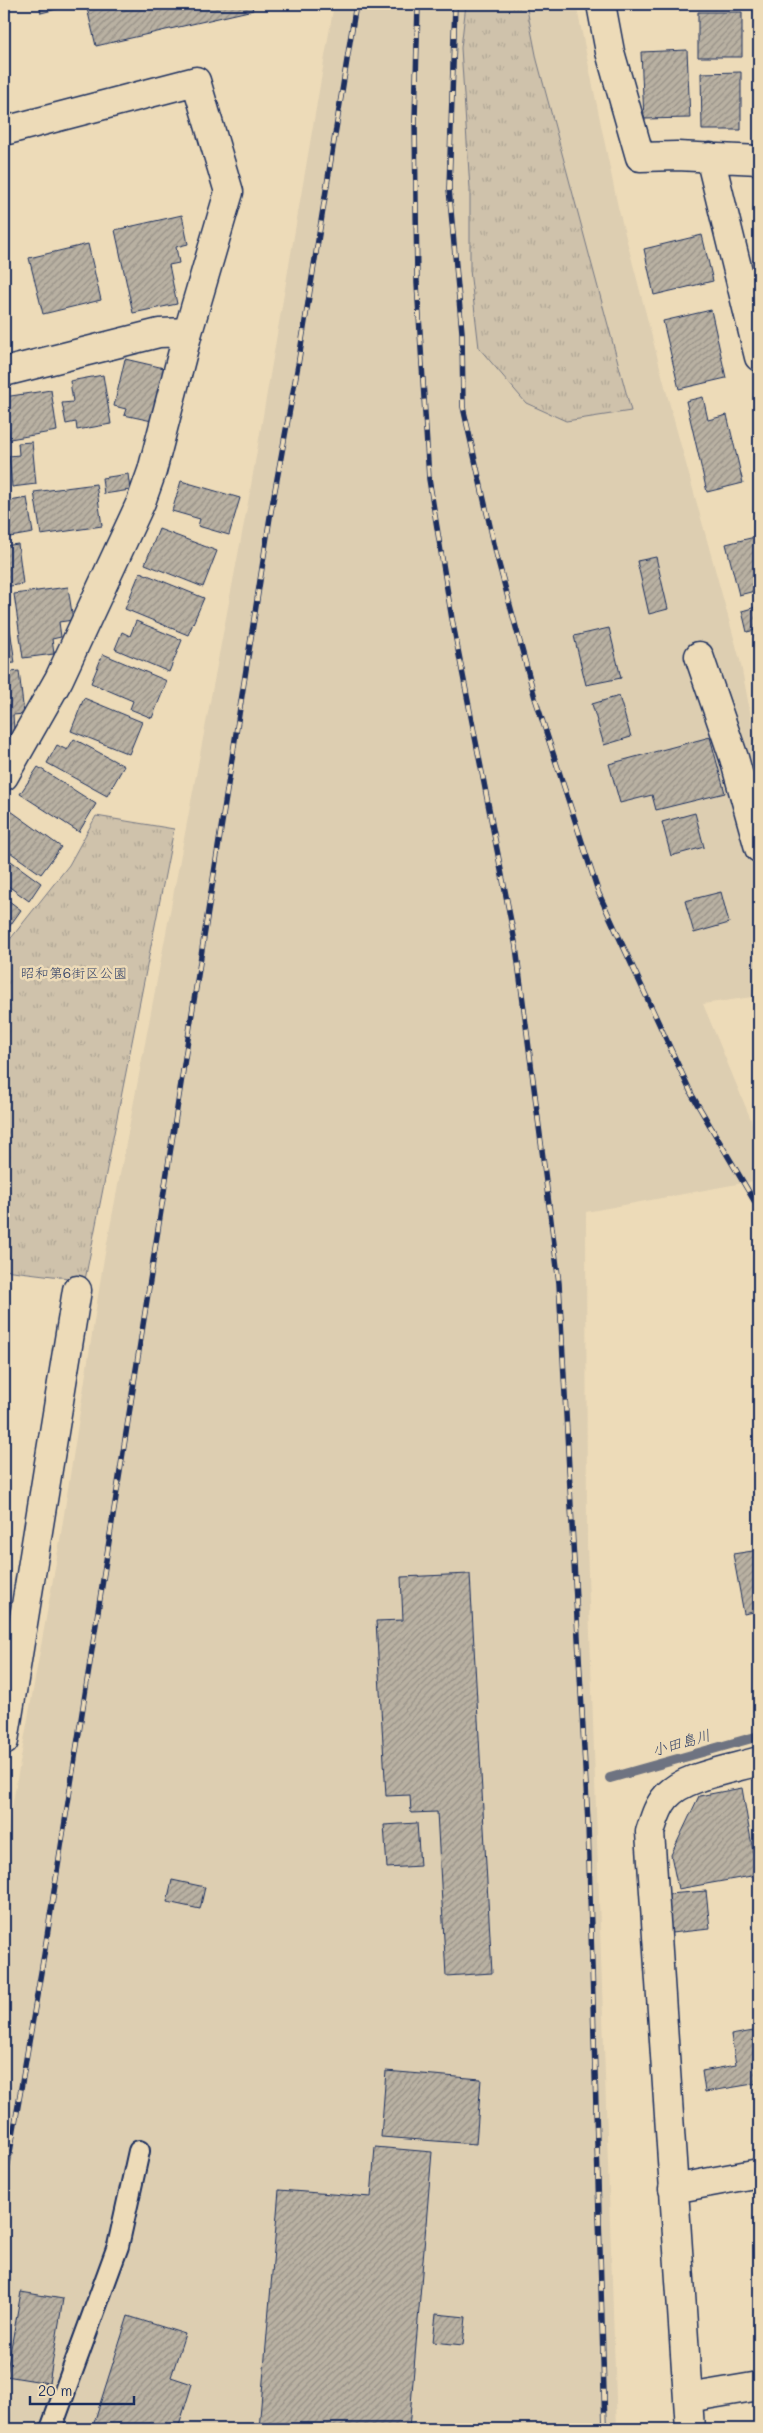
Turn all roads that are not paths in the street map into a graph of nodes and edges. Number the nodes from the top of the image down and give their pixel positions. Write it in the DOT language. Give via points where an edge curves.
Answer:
graph roads {
  1 [pos="601,4"];
  2 [pos="4,131"];
  3 [pos="710,157"];
  4 [pos="759,160"];
  5 [pos="188,332"];
  6 [pos="759,357"];
  7 [pos="4,372"];
  8 [pos="699,656"];
  9 [pos="4,776"];
  10 [pos="759,848"];
  11 [pos="77,1290"];
  12 [pos="13,1625"];
  13 [pos="4,1741"];
  14 [pos="759,1761"];
  15 [pos="139,2150"];
  16 [pos="759,2173"];
  17 [pos="673,2189"];
  18 [pos="759,2386"];
  19 [pos="688,2398"];
  20 [pos="51,2429"];
  21 [pos="690,2429"];
  1 -- 3 [label="street" via="610,52 640,157"];
  2 -- 5 [label="street" via="196,82 230,192"];
  3 -- 4 [label="street"];
  3 -- 6 [label="street"];
  5 -- 7 [label="street" via="159,333"];
  5 -- 9 [label="street" via="141,502 59,679"];
  8 -- 10 [label="street" via="734,758"];
  11 -- 12 [label="street"];
  12 -- 13 [label="street"];
  14 -- 17 [label="street" via="676,1788 661,1804 650,1832"];
  15 -- 20 [label="lane" via="118,2246"];
  16 -- 17 [label="street"];
  17 -- 19 [label="street"];
  18 -- 19 [label="street"];
  19 -- 21 [label="street"];
}
